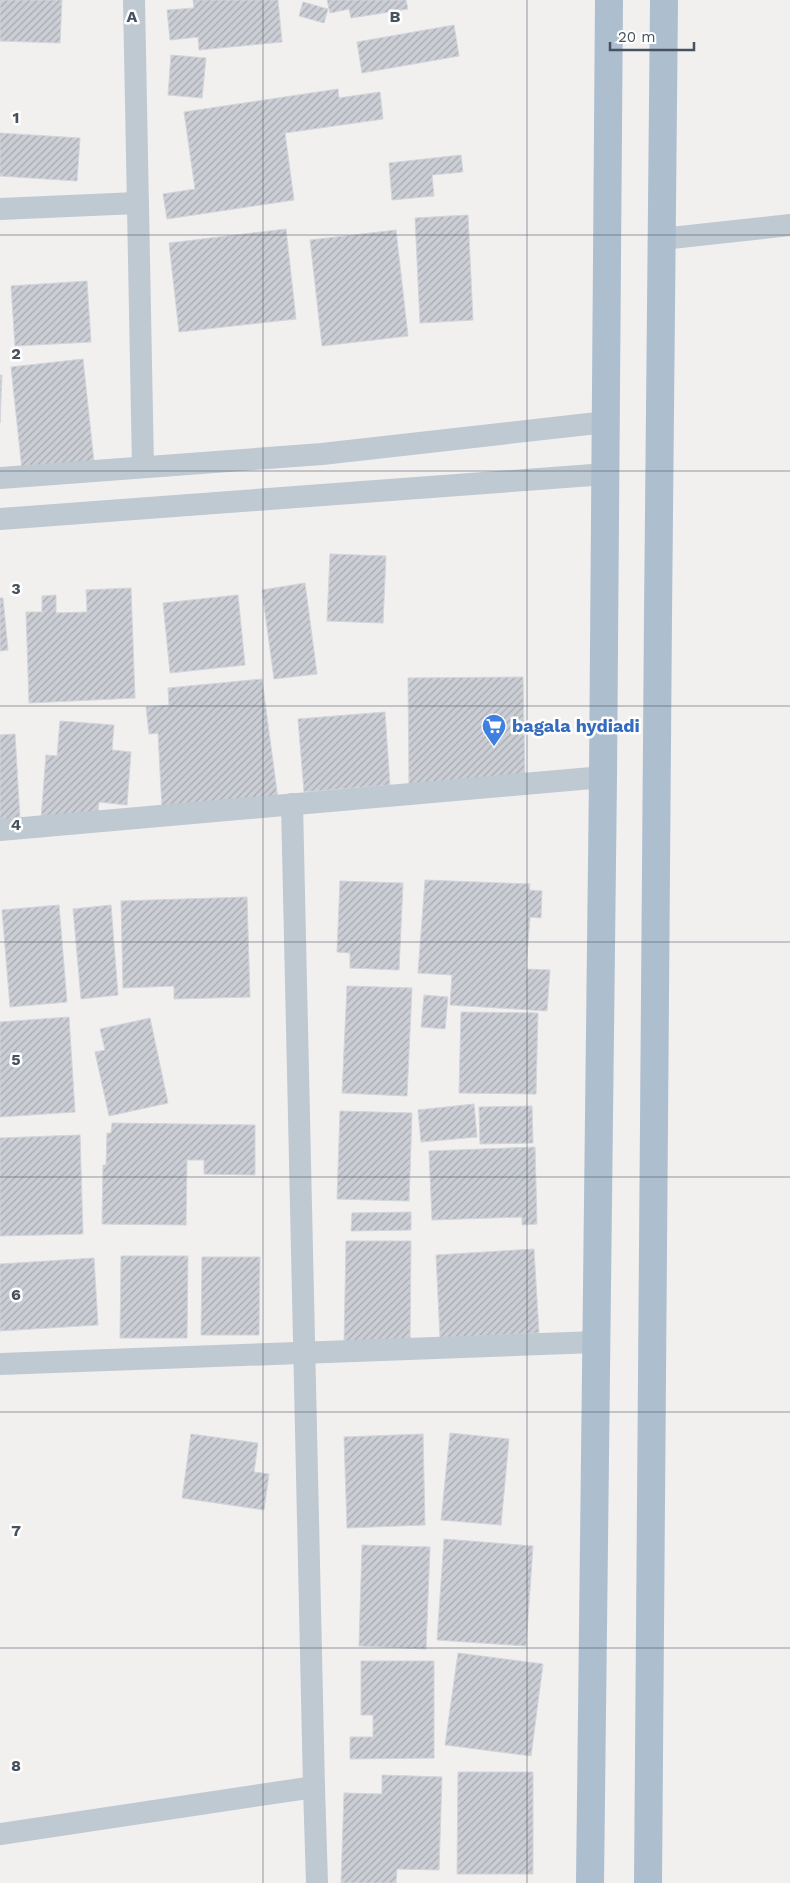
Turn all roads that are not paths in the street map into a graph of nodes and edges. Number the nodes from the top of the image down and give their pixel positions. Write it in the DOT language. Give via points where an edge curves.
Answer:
graph roads {
  1 [pos="134,0"];
  2 [pos="609,0"];
  3 [pos="664,0"];
  4 [pos="138,203"];
  5 [pos="0,209"];
  6 [pos="790,225"];
  7 [pos="662,239"];
  8 [pos="606,422"];
  9 [pos="143,468"];
  10 [pos="606,474"];
  11 [pos="0,478"];
  12 [pos="0,519"];
  13 [pos="603,777"];
  14 [pos="292,804"];
  15 [pos="0,830"];
  16 [pos="596,1342"];
  17 [pos="304,1353"];
  18 [pos="0,1364"];
  19 [pos="314,1786"];
  20 [pos="0,1834"];
  21 [pos="318,1883"];
  22 [pos="590,1883"];
  23 [pos="648,1883"];
  1 -- 4 [label="street"];
  2 -- 8 [label="main road"];
  3 -- 7 [label="main road"];
  4 -- 5 [label="street"];
  4 -- 9 [label="street"];
  6 -- 7 [label="street"];
  7 -- 23 [label="main road"];
  8 -- 9 [label="street" via="322,454"];
  8 -- 10 [label="main road"];
  9 -- 11 [label="street"];
  10 -- 12 [label="street"];
  10 -- 13 [label="main road"];
  13 -- 14 [label="street"];
  13 -- 16 [label="main road"];
  14 -- 15 [label="street"];
  14 -- 17 [label="street"];
  16 -- 17 [label="street"];
  16 -- 22 [label="main road"];
  17 -- 18 [label="street"];
  17 -- 19 [label="street"];
  19 -- 20 [label="street"];
  19 -- 21 [label="street"];
}
